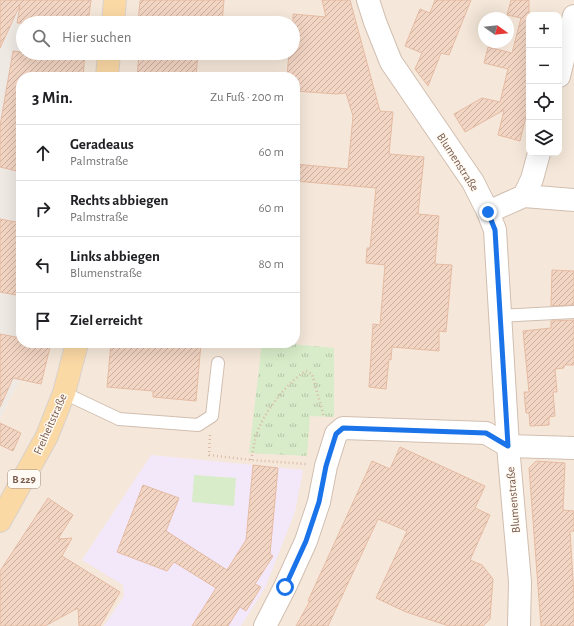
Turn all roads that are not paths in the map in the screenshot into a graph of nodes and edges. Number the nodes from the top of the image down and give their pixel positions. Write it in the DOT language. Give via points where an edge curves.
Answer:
graph roads {
  1 [pos="115,0"];
  2 [pos="368,0"];
  3 [pos="114,16"];
  4 [pos="574,16"];
  5 [pos="108,60"];
  6 [pos="562,64"];
  7 [pos="107,72"];
  8 [pos="538,156"];
  9 [pos="524,196"];
  10 [pos="574,200"];
  11 [pos="488,212"];
  12 [pos="574,312"];
  13 [pos="500,316"];
  14 [pos="77,348"];
  15 [pos="218,363"];
  16 [pos="64,393"];
  17 [pos="508,446"];
  18 [pos="574,448"];
  19 [pos="0,521"];
  20 [pos="265,626"];
  21 [pos="519,626"];
  1 -- 3 [label="main road"];
  2 -- 11 [label="street, Blumenstraße" via="391,62 473,182"];
  4 -- 6 [label="street"];
  5 -- 7 [label="main road"];
  8 -- 9 [label="street"];
  9 -- 10 [label="street"];
  9 -- 11 [label="street"];
  11 -- 13 [label="street, Blumenstraße" via="495,230"];
  12 -- 13 [label="lane"];
  13 -- 17 [label="street, Blumenstraße"];
  14 -- 16 [label="main road, Freiheitstraße / B 229"];
  15 -- 16 [label="lane" via="212,416 198,425 119,419"];
  16 -- 19 [label="main road, Freiheitstraße / B 229" via="48,436"];
  17 -- 18 [label="street"];
  17 -- 20 [label="street" via="486,433 343,428 336,434 306,541"];
  17 -- 21 [label="street, Blumenstraße" via="520,582"];
}
